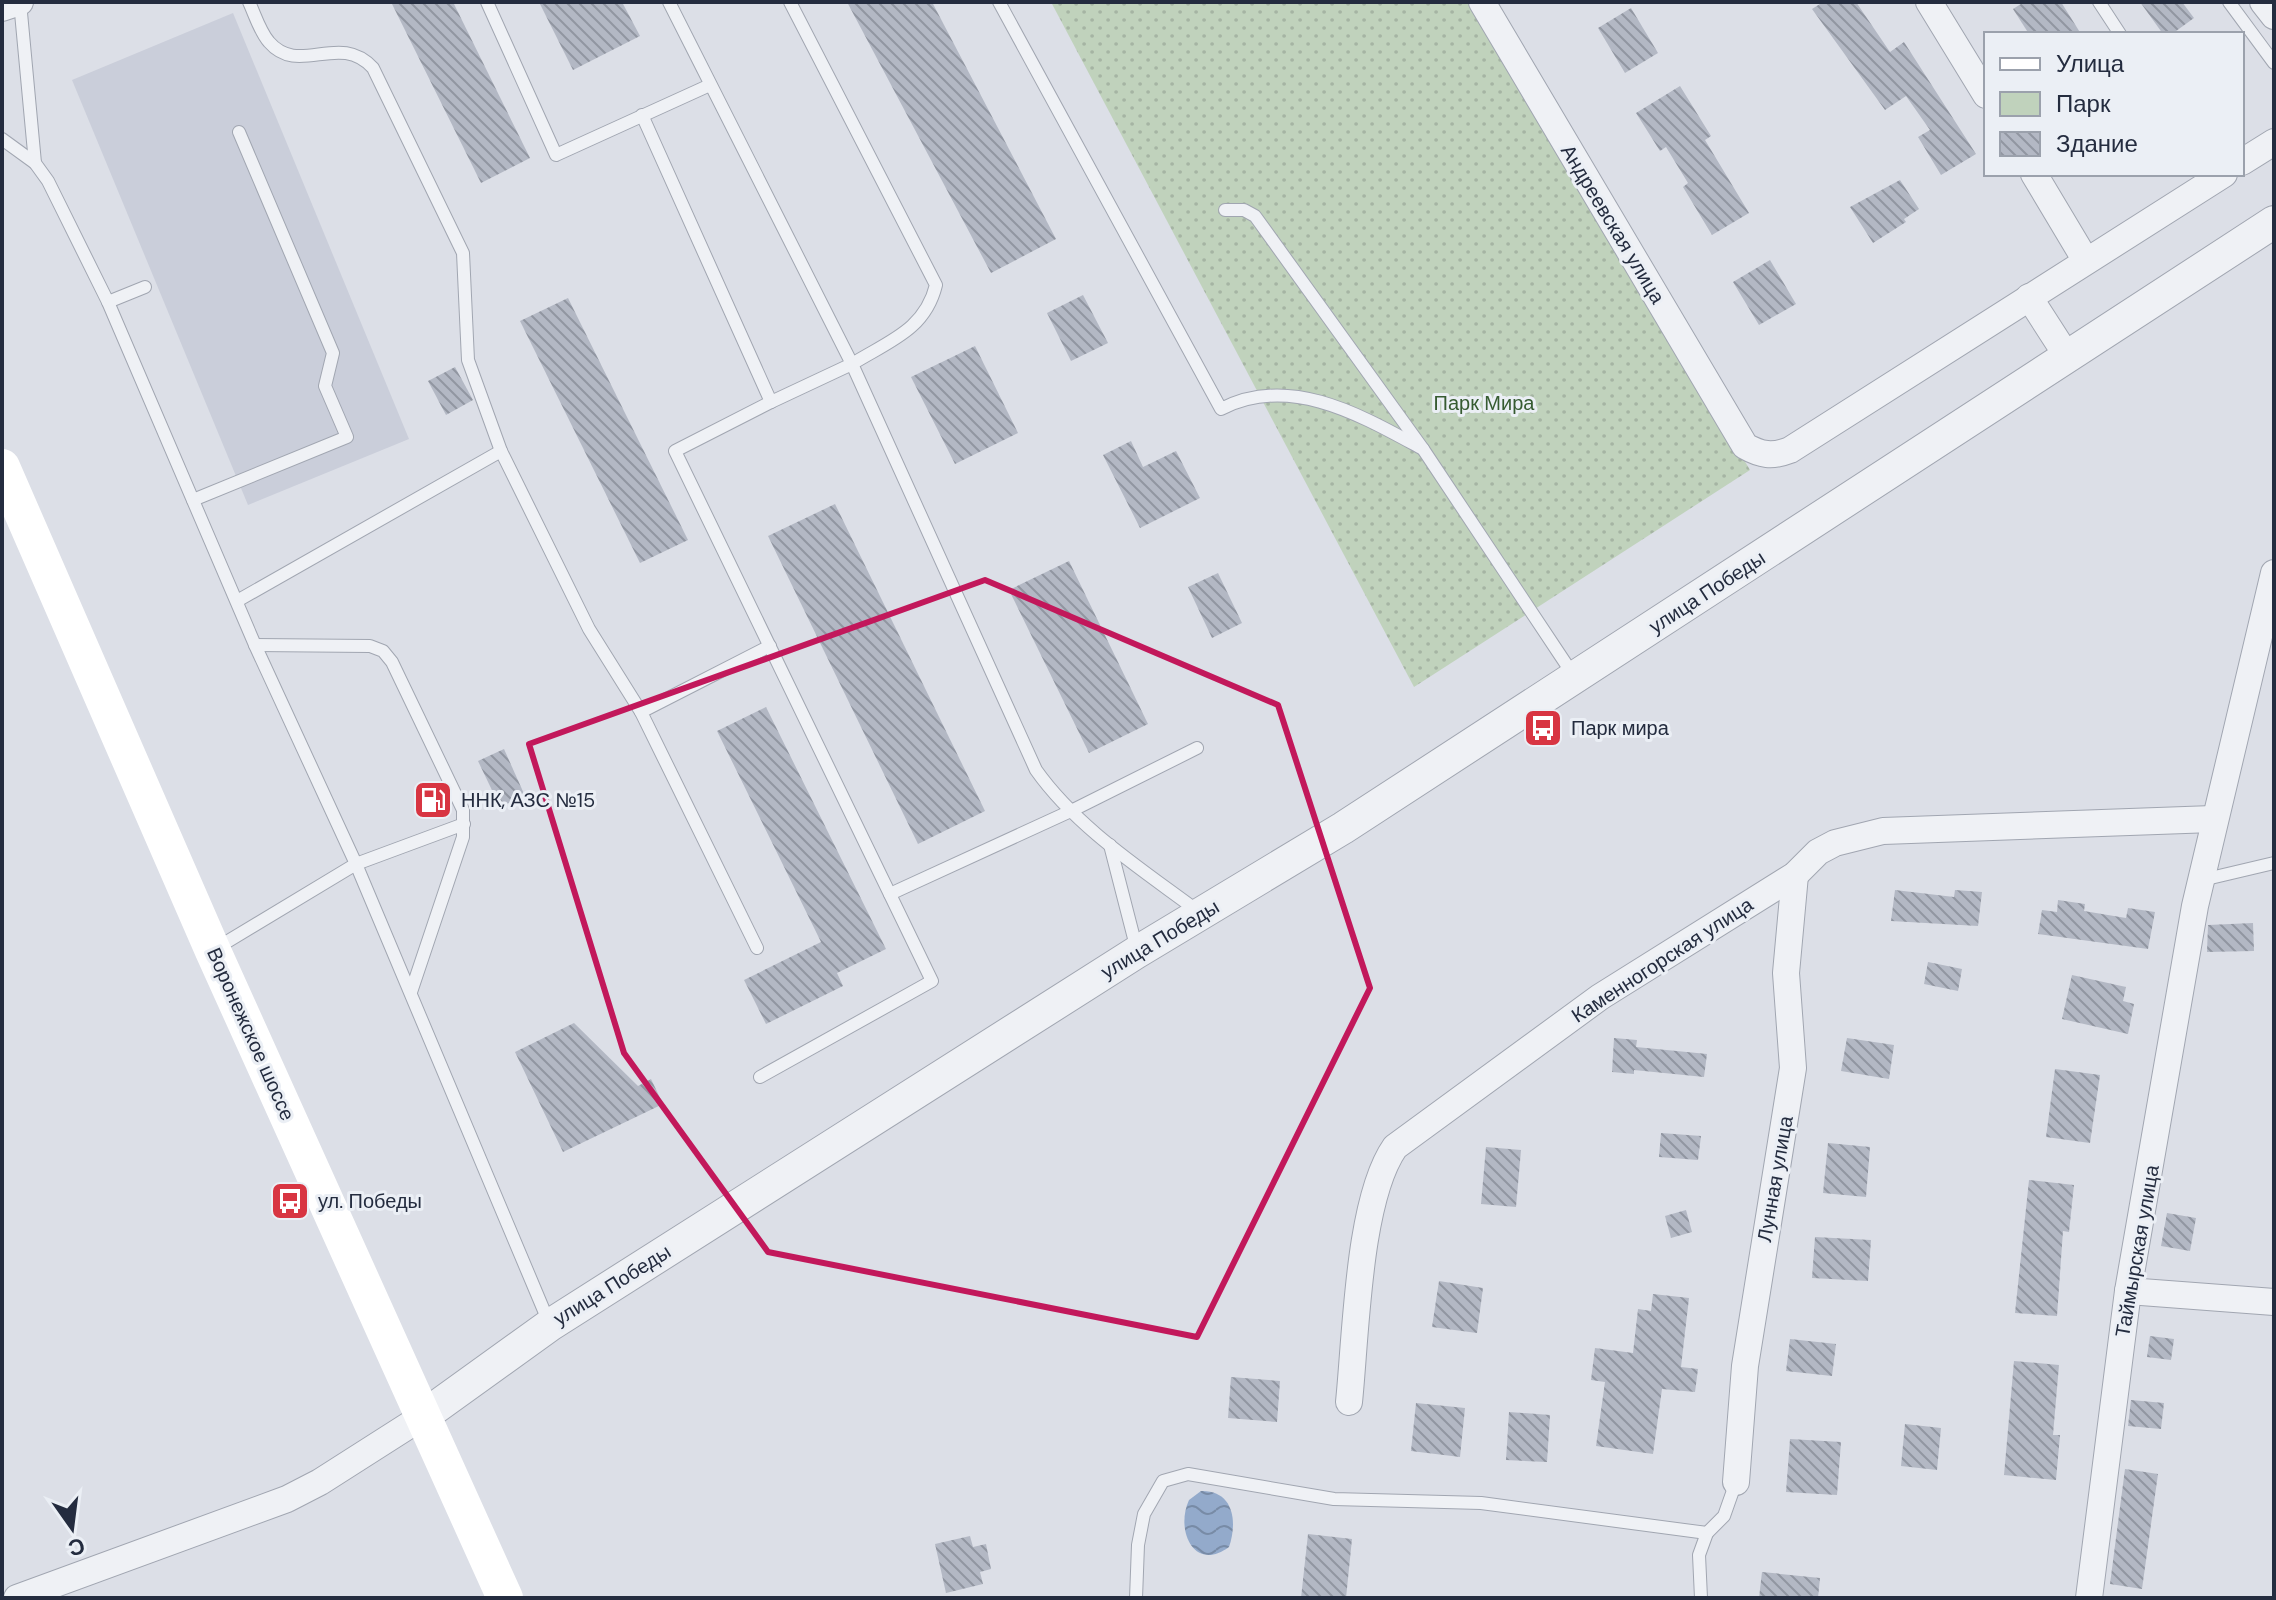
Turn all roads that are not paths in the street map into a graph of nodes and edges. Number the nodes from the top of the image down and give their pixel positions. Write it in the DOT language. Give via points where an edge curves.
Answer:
graph roads {
  1 [pos="20,2"];
  2 [pos="249,2"];
  3 [pos="487,2"];
  4 [pos="669,2"];
  5 [pos="790,2"];
  6 [pos="999,2"];
  7 [pos="1482,2"];
  8 [pos="1929,2"];
  9 [pos="2099,2"];
  10 [pos="2229,2"];
  11 [pos="2263,2"];
  12 [pos="2,8"];
  13 [pos="2274,16"];
  14 [pos="2119,32"];
  15 [pos="2274,63"];
  16 [pos="710,85"];
  17 [pos="1984,92"];
  18 [pos="642,115"];
  19 [pos="239,132"];
  20 [pos="2,139"];
  21 [pos="2274,142"];
  22 [pos="2244,161"];
  23 [pos="35,163"];
  24 [pos="2035,176"];
  25 [pos="2221,176"];
  26 [pos="1225,210"];
  27 [pos="2274,222"];
  28 [pos="2086,261"];
  29 [pos="145,287"];
  30 [pos="2029,297"];
  31 [pos="108,302"];
  32 [pos="2067,356"];
  33 [pos="852,364"];
  34 [pos="771,402"];
  35 [pos="1423,449"];
  36 [pos="501,451"];
  37 [pos="2,467"];
  38 [pos="193,500"];
  39 [pos="2274,573"];
  40 [pos="237,601"];
  41 [pos="255,645"];
  42 [pos="770,646"];
  43 [pos="1576,678"];
  44 [pos="641,712"];
  45 [pos="1197,748"];
  46 [pos="1073,810"];
  47 [pos="2213,819"];
  48 [pos="464,824"];
  49 [pos="1110,845"];
  50 [pos="2274,863"];
  51 [pos="356,864"];
  52 [pos="1795,875"];
  53 [pos="2202,880"];
  54 [pos="890,894"];
  55 [pos="1202,914"];
  56 [pos="757,948"];
  57 [pos="213,951"];
  58 [pos="1137,952"];
  59 [pos="411,992"];
  60 [pos="760,1077"];
  61 [pos="2128,1291"];
  62 [pos="2274,1302"];
  63 [pos="550,1325"];
  64 [pos="1349,1402"];
  65 [pos="425,1415"];
  66 [pos="1736,1482"];
  67 [pos="1707,1533"];
  68 [pos="17,1598"];
  69 [pos="505,1598"];
  70 [pos="1136,1598"];
  71 [pos="1701,1598"];
  72 [pos="2089,1598"];
  1 -- 12 [label="street"];
  1 -- 23 [label="lane"];
  2 -- 36 [label="lane" via="266,39 280,53 296,57 345,51 361,55 373,68 463,253 468,360"];
  3 -- 18 [label="lane" via="556,155"];
  4 -- 16 [label="lane"];
  5 -- 33 [label="lane" via="936,285 920,322"];
  6 -- 35 [label="lane" via="1221,409 1288,394 1353,411"];
  7 -- 30 [label="street, Андреевская улица" via="1745,446 1767,455 1790,450"];
  8 -- 17 [label="street"];
  9 -- 14 [label="lane"];
  10 -- 15 [label="lane"];
  11 -- 13 [label="street"];
  16 -- 18 [label="lane"];
  16 -- 33 [label="lane"];
  18 -- 34 [label="lane"];
  19 -- 38 [label="lane" via="333,353 325,386 347,437"];
  20 -- 23 [label="lane"];
  21 -- 22 [label="street"];
  23 -- 31 [label="lane"];
  24 -- 28 [label="street"];
  25 -- 28 [label="street"];
  26 -- 35 [label="lane" via="1255,216"];
  27 -- 32 [label="street, улица Победы"];
  28 -- 30 [label="street"];
  29 -- 31 [label="lane"];
  30 -- 32 [label="street"];
  31 -- 38 [label="lane"];
  32 -- 43 [label="street, улица Победы"];
  33 -- 34 [label="lane"];
  33 -- 46 [label="lane" via="1036,770"];
  34 -- 42 [label="lane" via="675,451"];
  35 -- 43 [label="lane"];
  36 -- 40 [label="lane"];
  36 -- 44 [label="lane" via="589,629"];
  37 -- 57 [label="main road, Воронежское шоссе"];
  38 -- 40 [label="lane"];
  39 -- 47 [label="street, Таймырская улица"];
  40 -- 41 [label="lane"];
  41 -- 48 [label="lane" via="370,646 383,651 463,810"];
  41 -- 51 [label="lane"];
  42 -- 44 [label="lane"];
  42 -- 54 [label="lane"];
  43 -- 55 [label="street, улица Победы"];
  44 -- 56 [label="lane"];
  45 -- 46 [label="lane"];
  46 -- 49 [label="lane"];
  46 -- 54 [label="lane"];
  47 -- 52 [label="street, Каменногорская улица" via="1883,831 1835,843"];
  47 -- 53 [label="street, Таймырская улица"];
  48 -- 51 [label="lane"];
  48 -- 59 [label="lane"];
  49 -- 55 [label="lane"];
  49 -- 58 [label="lane"];
  50 -- 53 [label="lane"];
  51 -- 57 [label="lane"];
  51 -- 59 [label="lane"];
  52 -- 64 [label="street, Каменногорская улица" via="1600,997 1395,1147 1382,1165 1370,1207"];
  52 -- 66 [label="street, Лунная улица" via="1786,973 1793,1068 1745,1366"];
  53 -- 61 [label="street, Таймырская улица"];
  54 -- 60 [label="lane" via="932,981"];
  55 -- 58 [label="street, улица Победы"];
  57 -- 65 [label="main road, Воронежское шоссе"];
  58 -- 63 [label="street, улица Победы"];
  59 -- 63 [label="lane"];
  61 -- 62 [label="street"];
  61 -- 72 [label="street, Таймырская улица"];
  63 -- 65 [label="street, улица Победы"];
  65 -- 68 [label="street, улица Победы" via="287,1499"];
  65 -- 69 [label="main road, Воронежское шоссе"];
  66 -- 67 [label="lane" via="1724,1516"];
  67 -- 70 [label="lane" via="1481,1503 1334,1499 1188,1474 1163,1481 1144,1514"];
  67 -- 71 [label="lane" via="1699,1555"];
}
